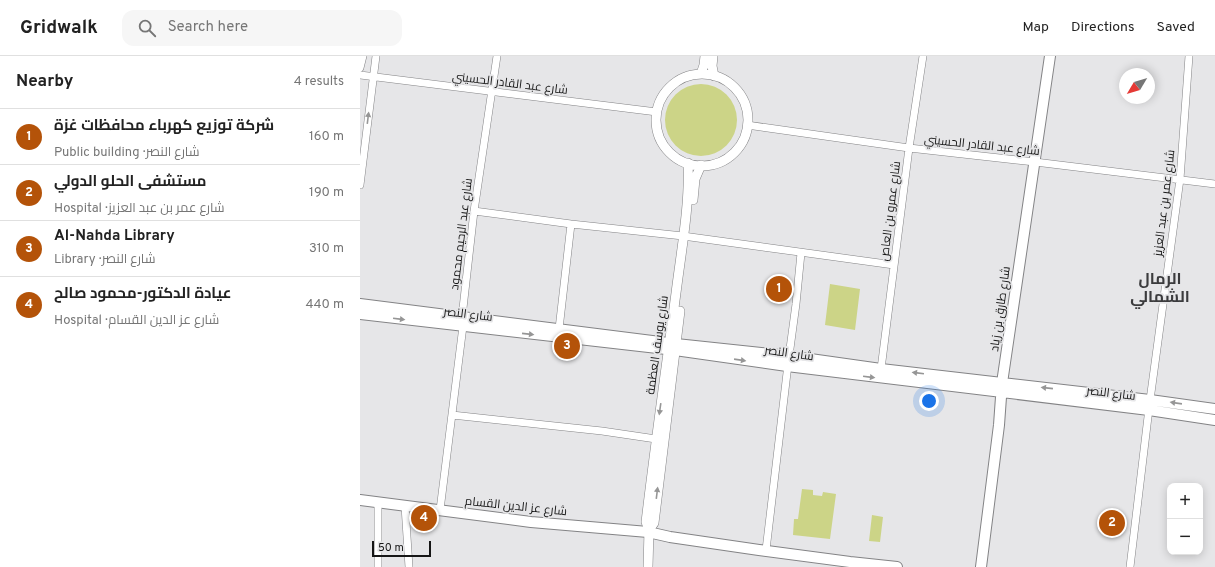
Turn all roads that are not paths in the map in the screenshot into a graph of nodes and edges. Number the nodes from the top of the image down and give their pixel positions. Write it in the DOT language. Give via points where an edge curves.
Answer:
graph roads {
  1 [pos="363,56"];
  2 [pos="376,56"];
  3 [pos="497,56"];
  4 [pos="705,56"];
  5 [pos="714,56"];
  6 [pos="923,56"];
  7 [pos="1050,56"];
  8 [pos="1189,56"];
  9 [pos="360,68"];
  10 [pos="701,74"];
  11 [pos="360,75"];
  12 [pos="714,76"];
  13 [pos="373,78"];
  14 [pos="491,92"];
  15 [pos="657,112"];
  16 [pos="747,126"];
  17 [pos="909,148"];
  18 [pos="1035,162"];
  19 [pos="688,163"];
  20 [pos="701,166"];
  21 [pos="1180,180"];
  22 [pos="360,184"];
  23 [pos="1215,184"];
  24 [pos="474,211"];
  25 [pos="571,224"];
  26 [pos="686,237"];
  27 [pos="801,252"];
  28 [pos="894,265"];
  29 [pos="360,304"];
  30 [pos="360,314"];
  31 [pos="463,322"];
  32 [pos="559,329"];
  33 [pos="672,347"];
  34 [pos="788,361"];
  35 [pos="881,369"];
  36 [pos="1002,388"];
  37 [pos="1150,400"];
  38 [pos="1215,409"];
  39 [pos="1149,410"];
  40 [pos="452,415"];
  41 [pos="1215,420"];
  42 [pos="656,439"];
  43 [pos="360,500"];
  44 [pos="360,504"];
  45 [pos="378,504"];
  46 [pos="405,508"];
  47 [pos="440,510"];
  48 [pos="648,533"];
  49 [pos="766,550"];
  50 [pos="850,565"];
  51 [pos="378,567"];
  52 [pos="409,567"];
  53 [pos="648,567"];
  54 [pos="897,567"];
  55 [pos="981,567"];
  56 [pos="1130,567"];
  1 -- 9 [label="street"];
  2 -- 13 [label="street"];
  3 -- 14 [label="street, شارع عبد الرحيم محمود"];
  4 -- 10 [label="street"];
  5 -- 12 [label="street"];
  6 -- 17 [label="street, شارع عمرو بن العاص"];
  7 -- 18 [label="main road, شارع طارق بن زياد"];
  8 -- 21 [label="street, شارع عمر بن عبد العزيز"];
  10 -- 12 [label="street"];
  10 -- 15 [label="street" via="688,76 672,85 663,95"];
  11 -- 13 [label="street, شارع عبد القادر الحسيني"];
  12 -- 16 [label="street" via="729,83 740,94 746,109"];
  13 -- 14 [label="street, شارع عبد القادر الحسيني"];
  22 -- 13 [label="street, one-way"];
  14 -- 15 [label="street, شارع عبد القادر الحسيني"];
  14 -- 24 [label="street, شارع عبد الرحيم محمود"];
  15 -- 19 [label="street" via="656,124 662,141 673,155"];
  16 -- 17 [label="street, شارع عبد القادر الحسيني"];
  16 -- 20 [label="street" via="744,139 731,155 720,162"];
  17 -- 18 [label="street, شارع عبد القادر الحسيني"];
  17 -- 28 [label="street, شارع عمرو بن العاص"];
  18 -- 21 [label="street, شارع عبد القادر الحسيني"];
  18 -- 36 [label="main road, شارع طارق بن زياد"];
  19 -- 20 [label="street"];
  19 -- 26 [label="street, شارع يوسف العظمة"];
  20 -- 26 [label="street, شارع يوسف العظمة" via="695,179"];
  21 -- 23 [label="street, شارع عبد القادر الحسيني"];
  21 -- 37 [label="street, شارع عمر بن عبد العزيز"];
  24 -- 25 [label="street"];
  24 -- 31 [label="street, شارع عبد الرحيم محمود"];
  25 -- 26 [label="street"];
  25 -- 32 [label="street"];
  26 -- 27 [label="street"];
  26 -- 33 [label="street, شارع يوسف العظمة"];
  27 -- 28 [label="street"];
  27 -- 34 [label="street"];
  28 -- 35 [label="street, شارع عمرو بن العاص"];
  29 -- 31 [label="main road, شارع النصر"];
  30 -- 31 [label="main road, شارع النصر, one-way"];
  31 -- 32 [label="main road, شارع النصر"];
  31 -- 33 [label="main road, شارع النصر, one-way"];
  31 -- 40 [label="street, شارع عبد الرحيم محمود"];
  32 -- 33 [label="main road, شارع النصر"];
  33 -- 34 [label="main road, شارع النصر"];
  33 -- 42 [label="street, شارع يوسف العظمة, one-way"];
  48 -- 33 [label="street, شارع يوسف العظمة, one-way" via="654,523"];
  34 -- 35 [label="main road, شارع النصر"];
  34 -- 36 [label="main road, شارع النصر, one-way"];
  34 -- 49 [label="street"];
  36 -- 35 [label="main road, شارع النصر, one-way"];
  37 -- 36 [label="main road, شارع النصر, one-way"];
  36 -- 39 [label="main road, شارع النصر"];
  36 -- 55 [label="main road, شارع طارق بن زياد"];
  38 -- 37 [label="main road, شارع النصر, one-way"];
  37 -- 39 [label="street, شارع عمر بن عبد العزيز"];
  39 -- 41 [label="main road, شارع النصر"];
  39 -- 56 [label="street, شارع عمر بن عبد العزيز"];
  40 -- 42 [label="street"];
  40 -- 47 [label="street, شارع عبد الرحيم محمود"];
  42 -- 48 [label="street, شارع يوسف العظمة" via="646,522"];
  43 -- 45 [label="main road, شارع عز الدين القسام"];
  44 -- 45 [label="main road, شارع عز الدين القسام"];
  45 -- 46 [label="main road, شارع عز الدين القسام"];
  45 -- 51 [label="street"];
  46 -- 47 [label="main road, شارع عز الدين القسام"];
  46 -- 48 [label="main road, شارع عز الدين القسام" via="567,530"];
  46 -- 52 [label="street"];
  47 -- 48 [label="main road, شارع عز الدين القسام"];
  48 -- 49 [label="main road, شارع عز الدين القسام"];
  48 -- 53 [label="street, شارع يوسف العظمة"];
  49 -- 50 [label="main road, شارع عز الدين القسام"];
  50 -- 54 [label="main road, شارع عز الدين القسام"];
}
